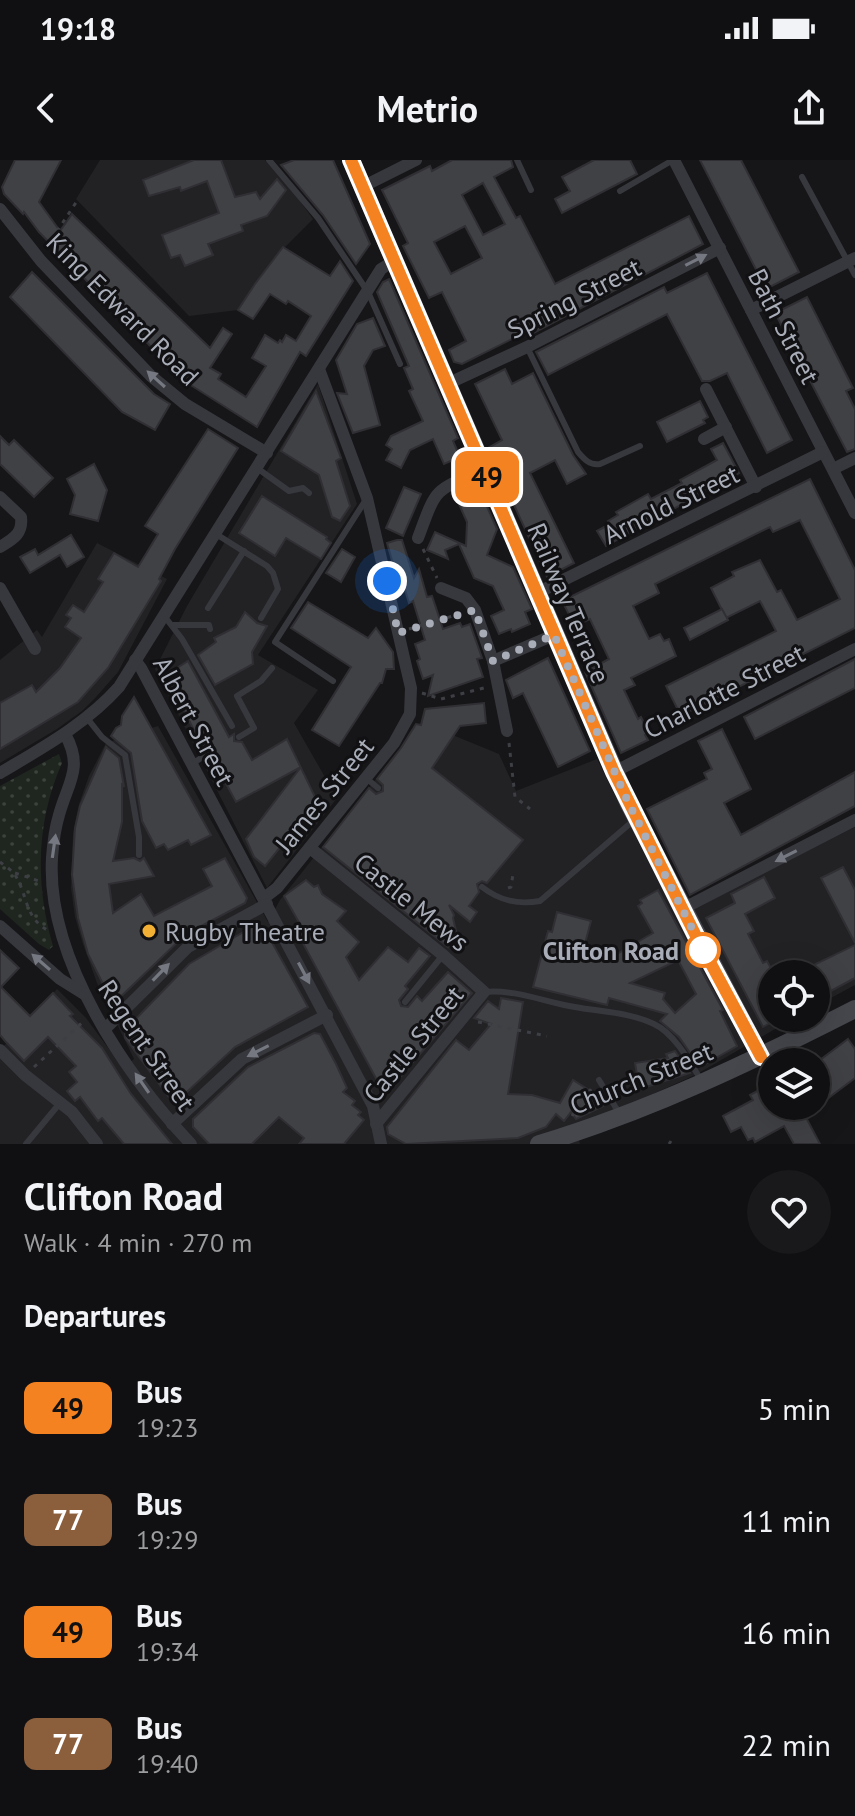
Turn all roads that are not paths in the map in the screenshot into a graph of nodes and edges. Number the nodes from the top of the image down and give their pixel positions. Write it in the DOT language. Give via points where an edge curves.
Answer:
graph roads {
  1 [pos="269,160"];
  2 [pos="351,160"];
  3 [pos="416,160"];
  4 [pos="517,160"];
  5 [pos="674,160"];
  6 [pos="802,177"];
  7 [pos="362,187"];
  8 [pos="531,190"];
  9 [pos="620,191"];
  10 [pos="0,209"];
  11 [pos="720,248"];
  12 [pos="852,260"];
  13 [pos="394,261"];
  14 [pos="855,275"];
  15 [pos="368,292"];
  16 [pos="751,310"];
  17 [pos="527,347"];
  18 [pos="400,364"];
  19 [pos="319,369"];
  20 [pos="447,384"];
  21 [pos="706,389"];
  22 [pos="726,427"];
  23 [pos="704,439"];
  24 [pos="640,446"];
  25 [pos="823,452"];
  26 [pos="267,453"];
  27 [pos="855,458"];
  28 [pos="257,468"];
  29 [pos="833,469"];
  30 [pos="484,470"];
  31 [pos="756,487"];
  32 [pos="309,493"];
  33 [pos="0,497"];
  34 [pos="367,498"];
  35 [pos="855,513"];
  36 [pos="216,534"];
  37 [pos="418,538"];
  38 [pos="0,547"];
  39 [pos="244,551"];
  40 [pos="0,588"];
  41 [pos="441,588"];
  42 [pos="537,593"];
  43 [pos="208,608"];
  44 [pos="163,614"];
  45 [pos="261,618"];
  46 [pos="172,625"];
  47 [pos="210,629"];
  48 [pos="554,635"];
  49 [pos="35,649"];
  50 [pos="855,649"];
  51 [pos="135,660"];
  52 [pos="493,661"];
  53 [pos="272,668"];
  54 [pos="333,681"];
  55 [pos="87,718"];
  56 [pos="232,726"];
  57 [pos="507,731"];
  58 [pos="65,734"];
  59 [pos="239,737"];
  60 [pos="204,756"];
  61 [pos="192,764"];
  62 [pos="614,772"];
  63 [pos="0,773"];
  64 [pos="366,778"];
  65 [pos="378,788"];
  66 [pos="635,806"];
  67 [pos="855,820"];
  68 [pos="310,848"];
  69 [pos="139,855"];
  70 [pos="482,887"];
  71 [pos="266,901"];
  72 [pos="682,909"];
  73 [pos="0,926"];
  74 [pos="443,955"];
  75 [pos="484,992"];
  76 [pos="84,994"];
  77 [pos="405,1002"];
  78 [pos="855,1009"];
  79 [pos="327,1015"];
  80 [pos="106,1028"];
  81 [pos="779,1048"];
  82 [pos="0,1050"];
  83 [pos="758,1051"];
  84 [pos="758,1058"];
  85 [pos="598,1079"];
  86 [pos="702,1082"];
  87 [pos="60,1103"];
  88 [pos="625,1115"];
  89 [pos="172,1124"];
  90 [pos="376,1124"];
  91 [pos="26,1144"];
  92 [pos="97,1144"];
  93 [pos="191,1144"];
  94 [pos="381,1144"];
  95 [pos="539,1144"];
  1 -- 15 [label="lane" via="318,218"];
  2 -- 7 [label="street, Railway Terrace"];
  3 -- 7 [label="street"];
  4 -- 8 [label="lane"];
  5 -- 9 [label="lane"];
  5 -- 11 [label="street, Bath Street"];
  6 -- 12 [label="lane"];
  7 -- 13 [label="street, Railway Terrace"];
  26 -- 10 [label="street, King Edward Road, one-way" via="185,404 151,376"];
  11 -- 16 [label="street, Bath Street"];
  17 -- 11 [label="street, Spring Street, one-way"];
  12 -- 14 [label="lane"];
  12 -- 16 [label="street"];
  13 -- 15 [label="street, Albert Street" via="381,269"];
  13 -- 20 [label="street, Railway Terrace"];
  15 -- 18 [label="lane"];
  15 -- 19 [label="street, Albert Street"];
  16 -- 25 [label="street, Bath Street"];
  17 -- 20 [label="street, Spring Street"];
  17 -- 24 [label="lane" via="585,460 600,464"];
  19 -- 26 [label="street, Albert Street"];
  19 -- 34 [label="street"];
  20 -- 30 [label="street, Railway Terrace"];
  21 -- 22 [label="street"];
  22 -- 23 [label="street"];
  22 -- 31 [label="street"];
  25 -- 29 [label="street, Bath Street"];
  25 -- 31 [label="street, Arnold Street"];
  26 -- 28 [label="street, Albert Street"];
  27 -- 29 [label="street"];
  28 -- 32 [label="lane" via="289,491 303,488"];
  28 -- 36 [label="street, Albert Street"];
  29 -- 35 [label="street, Bath Street"];
  30 -- 37 [label="street" via="433,497"];
  30 -- 42 [label="street, Railway Terrace"];
  31 -- 42 [label="street, Arnold Street"];
  33 -- 38 [label="street" via="22,524"];
  34 -- 54 [label="lane" via="275,642"];
  34 -- 64 [label="street, James Street" via="411,688 410,714"];
  36 -- 39 [label="lane"];
  36 -- 44 [label="street, Albert Street"];
  39 -- 43 [label="lane"];
  39 -- 45 [label="lane" via="267,566 276,581 278,589"];
  40 -- 49 [label="street"];
  41 -- 52 [label="street" via="466,598 475,610"];
  42 -- 48 [label="street, Railway Terrace"];
  44 -- 46 [label="lane"];
  44 -- 51 [label="street, Albert Street"];
  46 -- 47 [label="lane"];
  46 -- 56 [label="lane"];
  48 -- 52 [label="street"];
  48 -- 62 [label="street, Railway Terrace"];
  50 -- 62 [label="street, Charlotte Street"];
  51 -- 55 [label="street" via="119,687"];
  51 -- 61 [label="street, Albert Street"];
  52 -- 57 [label="street"];
  53 -- 59 [label="lane" via="237,696 254,728"];
  55 -- 58 [label="street"];
  55 -- 69 [label="lane" via="125,755"];
  58 -- 63 [label="street"];
  76 -- 58 [label="street, Regent Street, one-way" via="52,885 58,816 75,767"];
  60 -- 61 [label="lane"];
  61 -- 71 [label="street, Albert Street"];
  62 -- 66 [label="street, Railway Terrace"];
  64 -- 65 [label="lane"];
  64 -- 68 [label="street, James Street"];
  66 -- 70 [label="lane" via="540,901 507,901"];
  66 -- 72 [label="street, Railway Terrace"];
  67 -- 72 [label="street, one-way"];
  68 -- 71 [label="street, James Street"];
  68 -- 74 [label="street, Castle Mews"];
  71 -- 79 [label="street, Albert Street, one-way"];
  80 -- 71 [label="street, James Street, one-way" via="188,947"];
  72 -- 83 [label="street, Railway Terrace"];
  76 -- 73 [label="street, one-way"];
  74 -- 75 [label="street, Castle Mews"];
  74 -- 77 [label="lane"];
  75 -- 86 [label="lane" via="529,995 656,1024 685,1053"];
  75 -- 90 [label="street, Castle Street"];
  76 -- 80 [label="street, Regent Street"];
  78 -- 81 [label="street"];
  79 -- 89 [label="street, one-way" via="242,1059"];
  79 -- 90 [label="street, Albert Street" via="373,1106"];
  89 -- 80 [label="street, Regent Street, one-way"];
  82 -- 87 [label="street"];
  84 -- 86 [label="street, Church Street"];
  85 -- 88 [label="lane"];
  86 -- 88 [label="street, Church Street"];
  87 -- 91 [label="lane"];
  87 -- 92 [label="street"];
  88 -- 95 [label="street, Church Street"];
  89 -- 93 [label="street, Regent Street"];
  90 -- 94 [label="street, Albert Street"];
}
